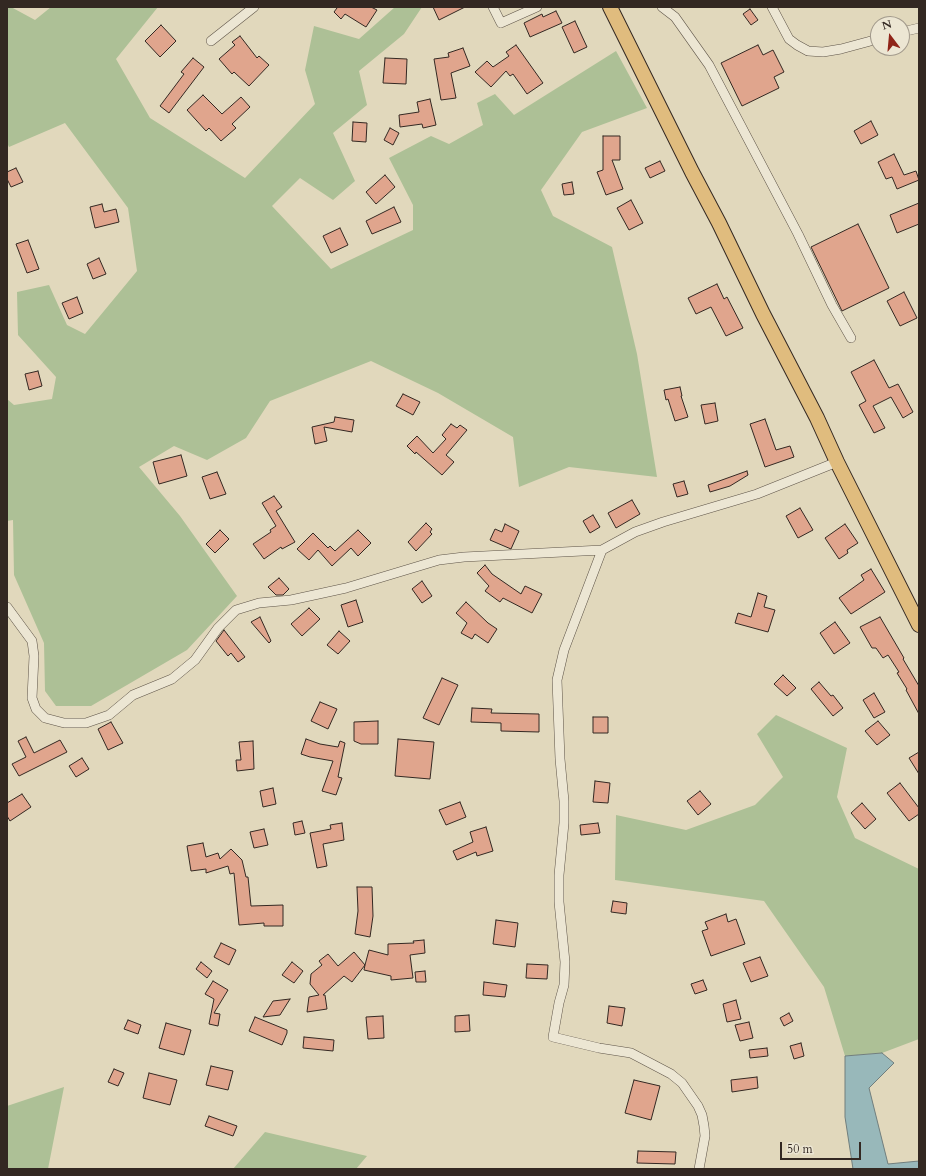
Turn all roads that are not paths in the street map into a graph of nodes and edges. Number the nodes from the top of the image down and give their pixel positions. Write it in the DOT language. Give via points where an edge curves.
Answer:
graph roads {
  1 [pos="254,7"];
  2 [pos="493,7"];
  3 [pos="537,7"];
  4 [pos="610,7"];
  5 [pos="662,7"];
  6 [pos="772,7"];
  7 [pos="211,41"];
  8 [pos="870,41"];
  9 [pos="851,338"];
  10 [pos="837,462"];
  11 [pos="602,550"];
  12 [pos="7,607"];
  13 [pos="919,625"];
  14 [pos="699,1169"];
  1 -- 7 [label="street"];
  2 -- 3 [label="street" via="501,23"];
  4 -- 10 [label="main road"];
  5 -- 9 [label="street" via="675,17 709,65"];
  6 -- 8 [label="street" via="790,39 808,51 841,49"];
  10 -- 11 [label="street" via="757,494 656,524"];
  10 -- 13 [label="main road"];
  11 -- 12 [label="street" via="439,560 346,588 291,600 259,603 236,610 218,628 195,660 172,680 133,695 108,715 86,723 57,722 45,718 36,709 32,698 32,641"];
  11 -- 14 [label="street" via="564,650 557,680 564,801 559,902 565,962 564,985 553,1037 631,1053 671,1074 682,1083 702,1115 704,1136"];
}
